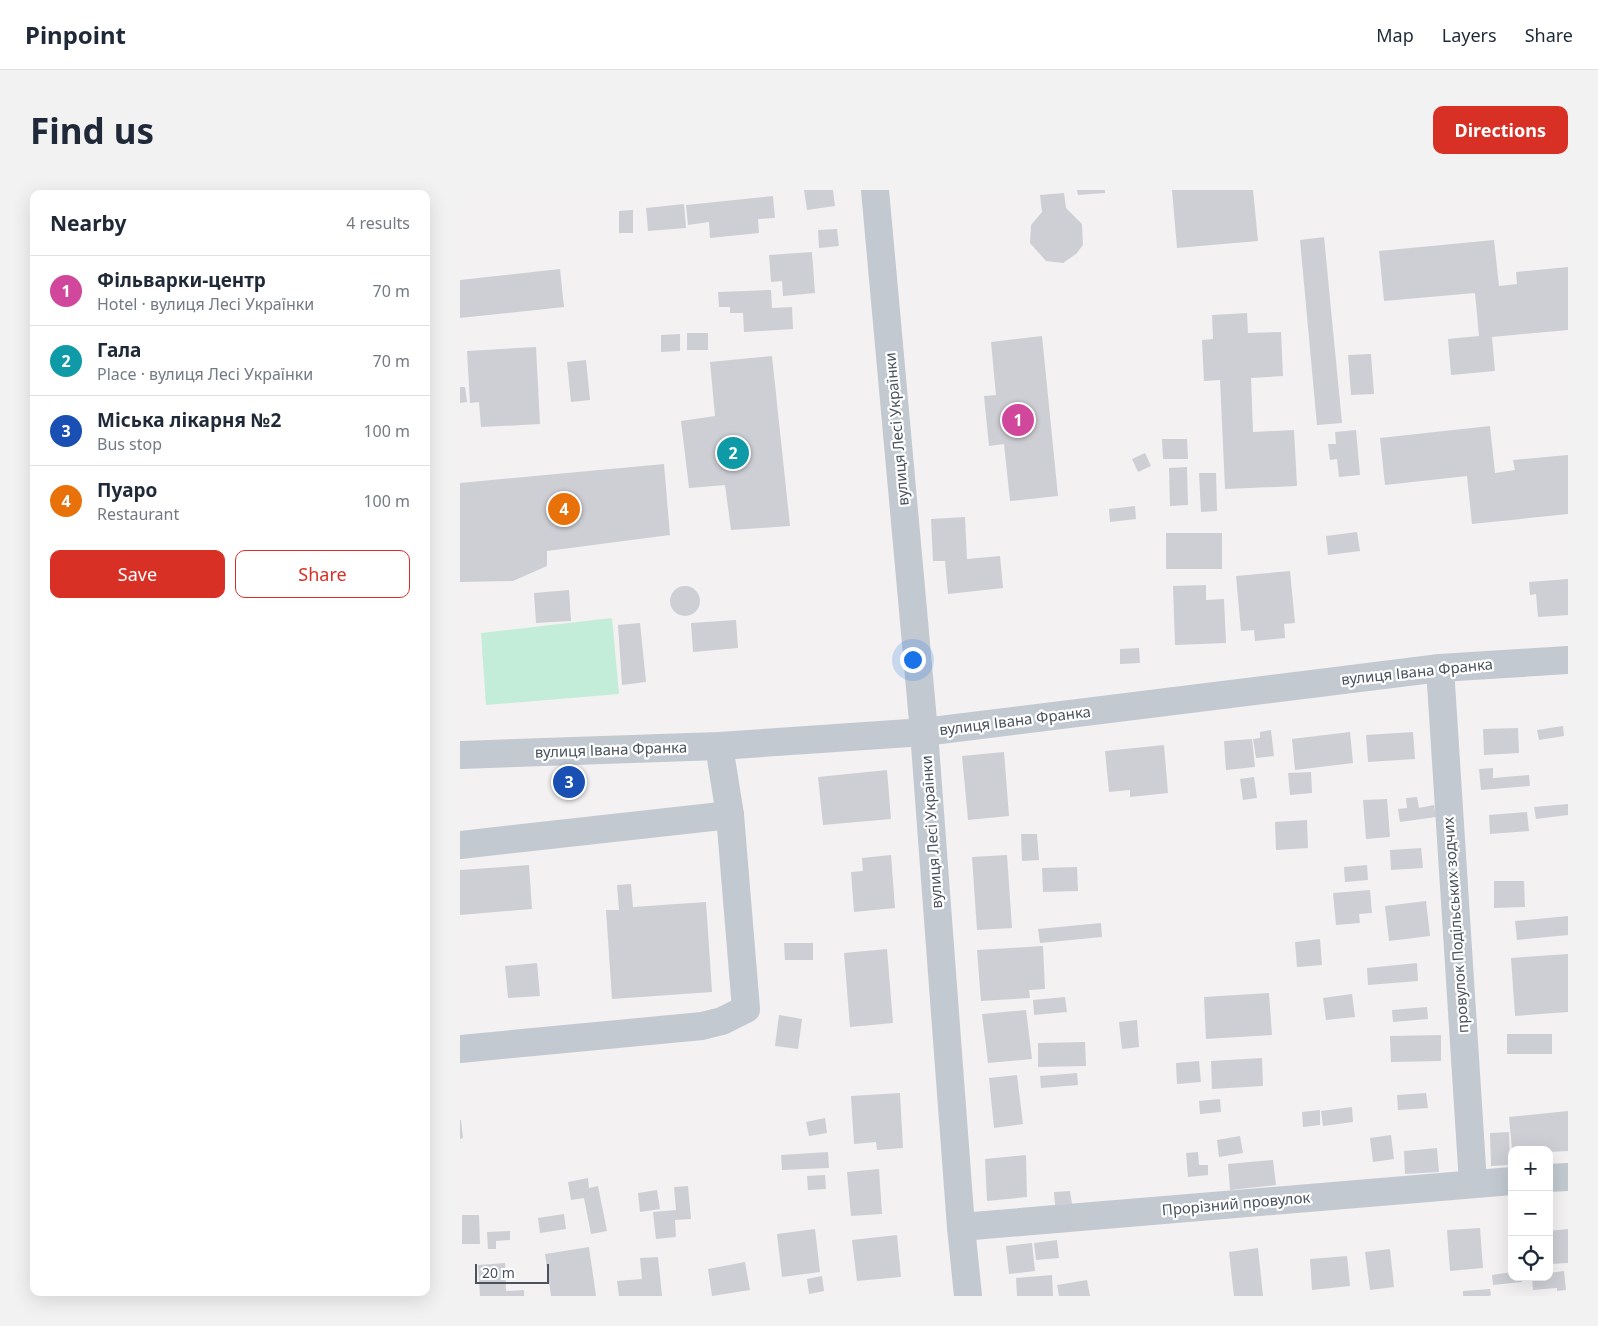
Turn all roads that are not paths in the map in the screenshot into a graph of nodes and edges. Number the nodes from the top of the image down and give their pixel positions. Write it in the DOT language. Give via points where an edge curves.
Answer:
graph roads {
  1 [pos="875,190"];
  2 [pos="1568,660"];
  3 [pos="1440,668"];
  4 [pos="924,732"];
  5 [pos="719,746"];
  6 [pos="460,755"];
  7 [pos="730,815"];
  8 [pos="460,845"];
  9 [pos="460,1049"];
  10 [pos="1568,1177"];
  11 [pos="1553,1178"];
  12 [pos="1508,1181"];
  13 [pos="1473,1183"];
  14 [pos="961,1227"];
  15 [pos="968,1296"];
  1 -- 4 [label="street, вулиця Лесі Українки"];
  2 -- 3 [label="street, вулиця Івана Франка"];
  3 -- 4 [label="street, вулиця Івана Франка"];
  3 -- 13 [label="street, провулок Подільських зодчих"];
  4 -- 5 [label="street, вулиця Івана Франка"];
  4 -- 14 [label="street, вулиця Лесі Українки"];
  5 -- 6 [label="street, вулиця Івана Франка"];
  5 -- 7 [label="street"];
  7 -- 8 [label="street"];
  7 -- 9 [label="street" via="746,1009 722,1021 702,1026"];
  10 -- 11 [label="street"];
  12 -- 13 [label="street, Прорізний провулок"];
  13 -- 14 [label="street, Прорізний провулок"];
  14 -- 15 [label="street, вулиця Лесі Українки"];
}
